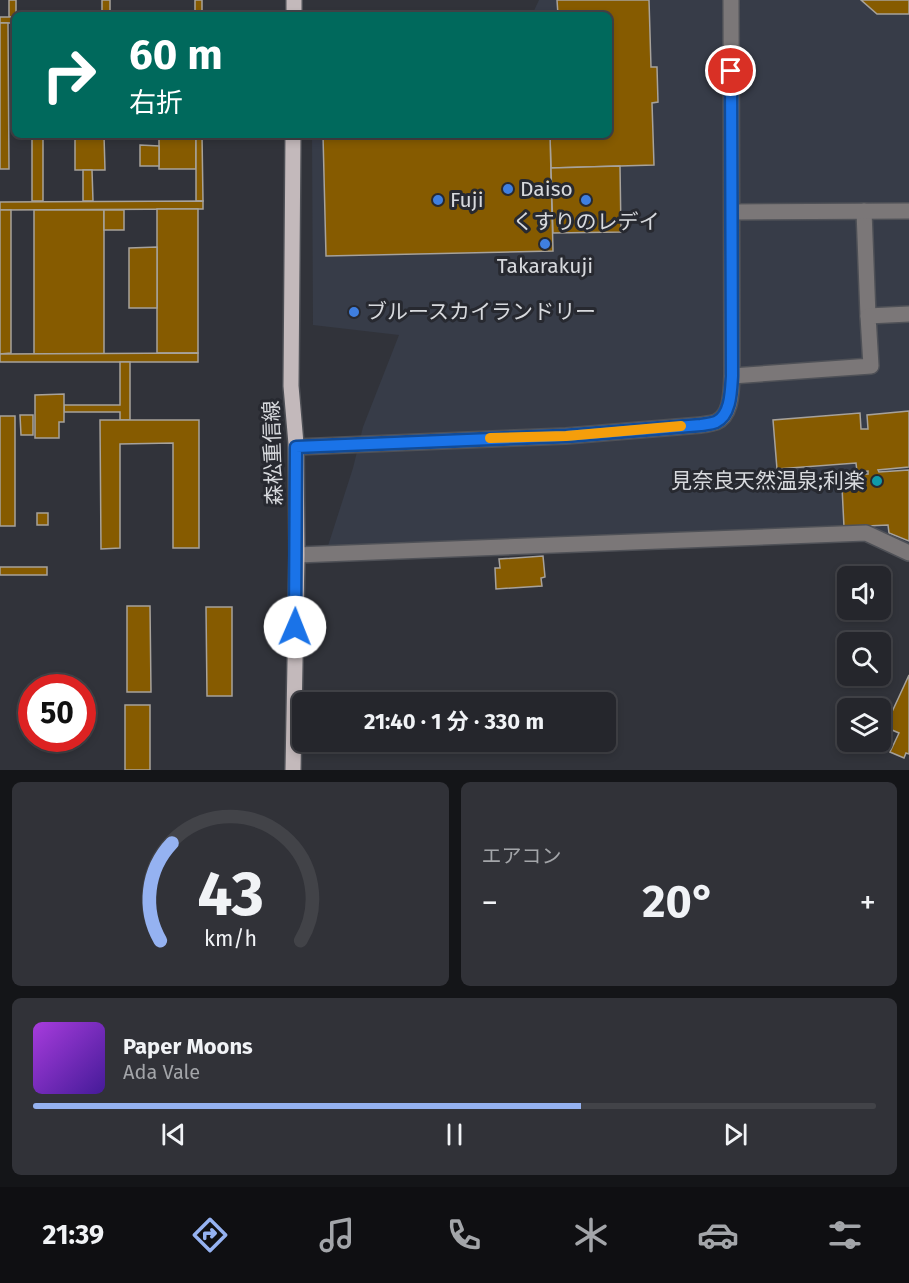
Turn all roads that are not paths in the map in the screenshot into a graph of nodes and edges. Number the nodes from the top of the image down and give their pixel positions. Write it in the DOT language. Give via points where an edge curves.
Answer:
graph roads {
  1 [pos="731,0"];
  2 [pos="293,138"];
  3 [pos="864,211"];
  4 [pos="909,211"];
  5 [pos="732,212"];
  6 [pos="909,314"];
  7 [pos="868,316"];
  8 [pos="732,376"];
  9 [pos="296,447"];
  10 [pos="909,553"];
  11 [pos="297,555"];
  12 [pos="293,770"];
  1 -- 5 [label="street"];
  2 -- 9 [label="main road, 森松重信線" via="291,386"];
  3 -- 4 [label="street"];
  3 -- 5 [label="street"];
  3 -- 7 [label="street"];
  5 -- 8 [label="street"];
  6 -- 7 [label="street"];
  7 -- 8 [label="street" via="871,366"];
  8 -- 9 [label="street" via="724,414 720,420 701,425 566,436"];
  9 -- 11 [label="main road, 森松重信線"];
  10 -- 11 [label="street" via="866,533"];
  11 -- 12 [label="main road, 森松重信線"];
}
